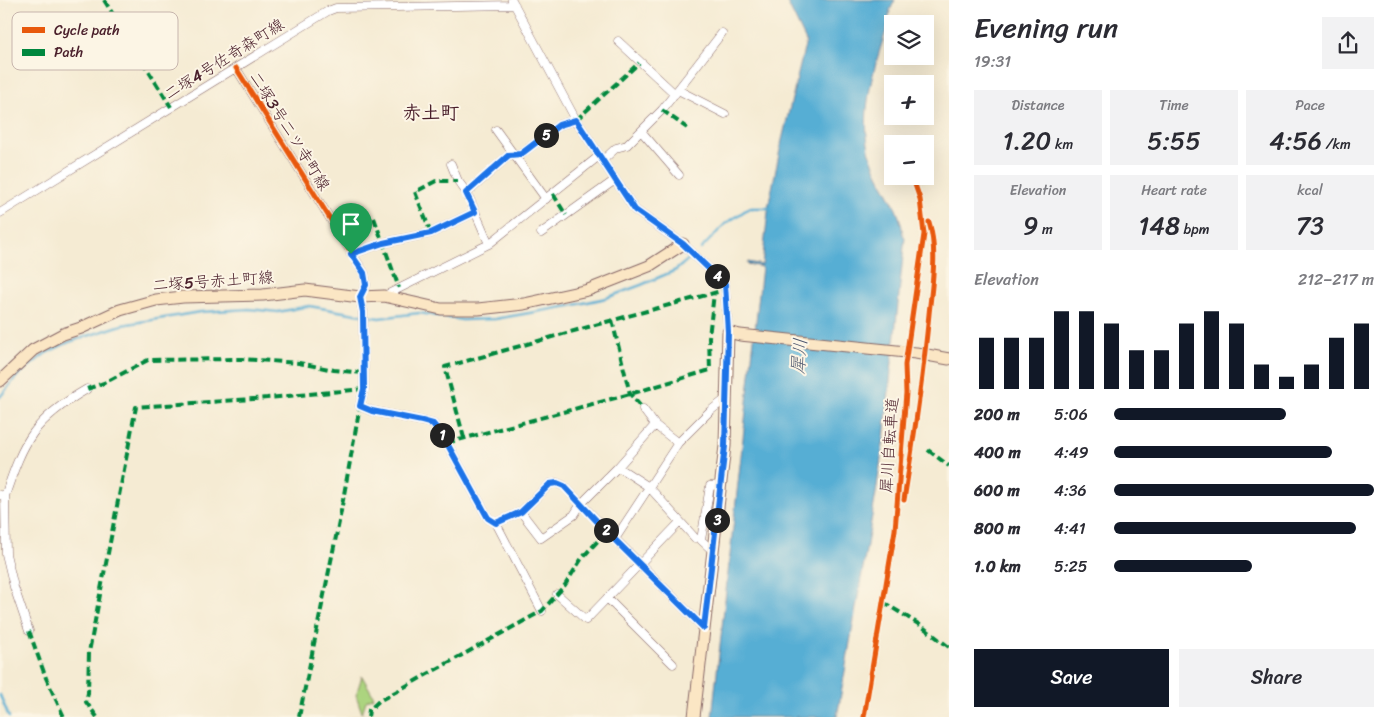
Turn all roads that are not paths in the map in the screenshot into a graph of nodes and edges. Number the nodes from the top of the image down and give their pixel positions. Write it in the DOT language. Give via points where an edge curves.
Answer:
graph roads {
  1 [pos="333,0"];
  2 [pos="514,2"];
  3 [pos="328,11"];
  4 [pos="722,33"];
  5 [pos="618,41"];
  6 [pos="236,68"];
  7 [pos="676,92"];
  8 [pos="725,114"];
  9 [pos="576,120"];
  10 [pos="496,130"];
  11 [pos="641,131"];
  12 [pos="514,155"];
  13 [pos="600,159"];
  14 [pos="451,164"];
  15 [pos="679,175"];
  16 [pos="615,180"];
  17 [pos="466,193"];
  18 [pos="546,199"];
  19 [pos="475,212"];
  20 [pos="0,213"];
  21 [pos="542,233"];
  22 [pos="489,244"];
  23 [pos="683,244"];
  24 [pos="351,254"];
  25 [pos="384,296"];
  26 [pos="360,297"];
  27 [pos="728,332"];
  28 [pos="949,359"];
  29 [pos="0,381"];
  30 [pos="87,389"];
  31 [pos="727,398"];
  32 [pos="643,409"];
  33 [pos="655,425"];
  34 [pos="678,443"];
  35 [pos="618,467"];
  36 [pos="649,487"];
  37 [pos="2,496"];
  38 [pos="582,504"];
  39 [pos="521,512"];
  40 [pos="680,522"];
  41 [pos="496,523"];
  42 [pos="695,538"];
  43 [pos="615,539"];
  44 [pos="640,564"];
  45 [pos="557,594"];
  46 [pos="607,598"];
  47 [pos="542,611"];
  48 [pos="704,628"];
  49 [pos="29,631"];
  50 [pos="673,664"];
  51 [pos="694,717"];
  1 -- 3 [label="street"];
  2 -- 3 [label="street, 二塚4号佐奇森町線" via="336,8"];
  2 -- 9 [label="street"];
  3 -- 6 [label="street, 二塚4号佐奇森町線"];
  4 -- 7 [label="street"];
  5 -- 7 [label="street"];
  6 -- 20 [label="street, 二塚4号佐奇森町線"];
  6 -- 24 [label="street, 二塚3号二ツ寺町線"];
  7 -- 8 [label="street"];
  7 -- 11 [label="street"];
  9 -- 12 [label="street" via="559,125 521,154"];
  9 -- 13 [label="street"];
  10 -- 12 [label="street"];
  11 -- 13 [label="street" via="627,145"];
  11 -- 15 [label="street"];
  12 -- 17 [label="street" via="509,155"];
  12 -- 18 [label="street"];
  13 -- 16 [label="street"];
  13 -- 18 [label="street"];
  14 -- 17 [label="street"];
  16 -- 21 [label="street"];
  16 -- 23 [label="street" via="635,210"];
  17 -- 19 [label="street"];
  18 -- 22 [label="street"];
  19 -- 22 [label="street"];
  19 -- 24 [label="street" via="431,233 383,243"];
  22 -- 25 [label="street"];
  23 -- 25 [label="street, 二塚5号赤土町線" via="650,266 588,290 524,304 441,309"];
  23 -- 27 [label="street" via="725,284"];
  24 -- 26 [label="street, 二塚3号二ツ寺町線" via="364,273 366,285"];
  25 -- 26 [label="street, 二塚5号赤土町線"];
  26 -- 29 [label="street, 二塚5号赤土町線" via="305,290 156,300 120,310 63,334 33,350"];
  26 -- 41 [label="street, 二塚3号二ツ寺町線" via="364,389 360,406 433,424 443,436 488,518"];
  27 -- 28 [label="street"];
  27 -- 31 [label="street"];
  30 -- 37 [label="street" via="58,407 28,437"];
  31 -- 34 [label="street"];
  31 -- 48 [label="street" via="725,446"];
  32 -- 33 [label="street"];
  33 -- 34 [label="street"];
  33 -- 35 [label="street"];
  34 -- 36 [label="street"];
  35 -- 36 [label="street"];
  35 -- 38 [label="street"];
  36 -- 40 [label="street"];
  36 -- 43 [label="street"];
  37 -- 49 [label="street" via="6,554"];
  38 -- 39 [label="street" via="557,483 550,484"];
  38 -- 39 [label="street" via="574,515 541,538"];
  38 -- 43 [label="street"];
  39 -- 41 [label="street"];
  40 -- 42 [label="street"];
  40 -- 44 [label="street"];
  41 -- 47 [label="street"];
  43 -- 44 [label="street"];
  44 -- 46 [label="street"];
  44 -- 48 [label="street"];
  45 -- 46 [label="street" via="586,620"];
  46 -- 50 [label="street"];
  48 -- 51 [label="street"];
}
